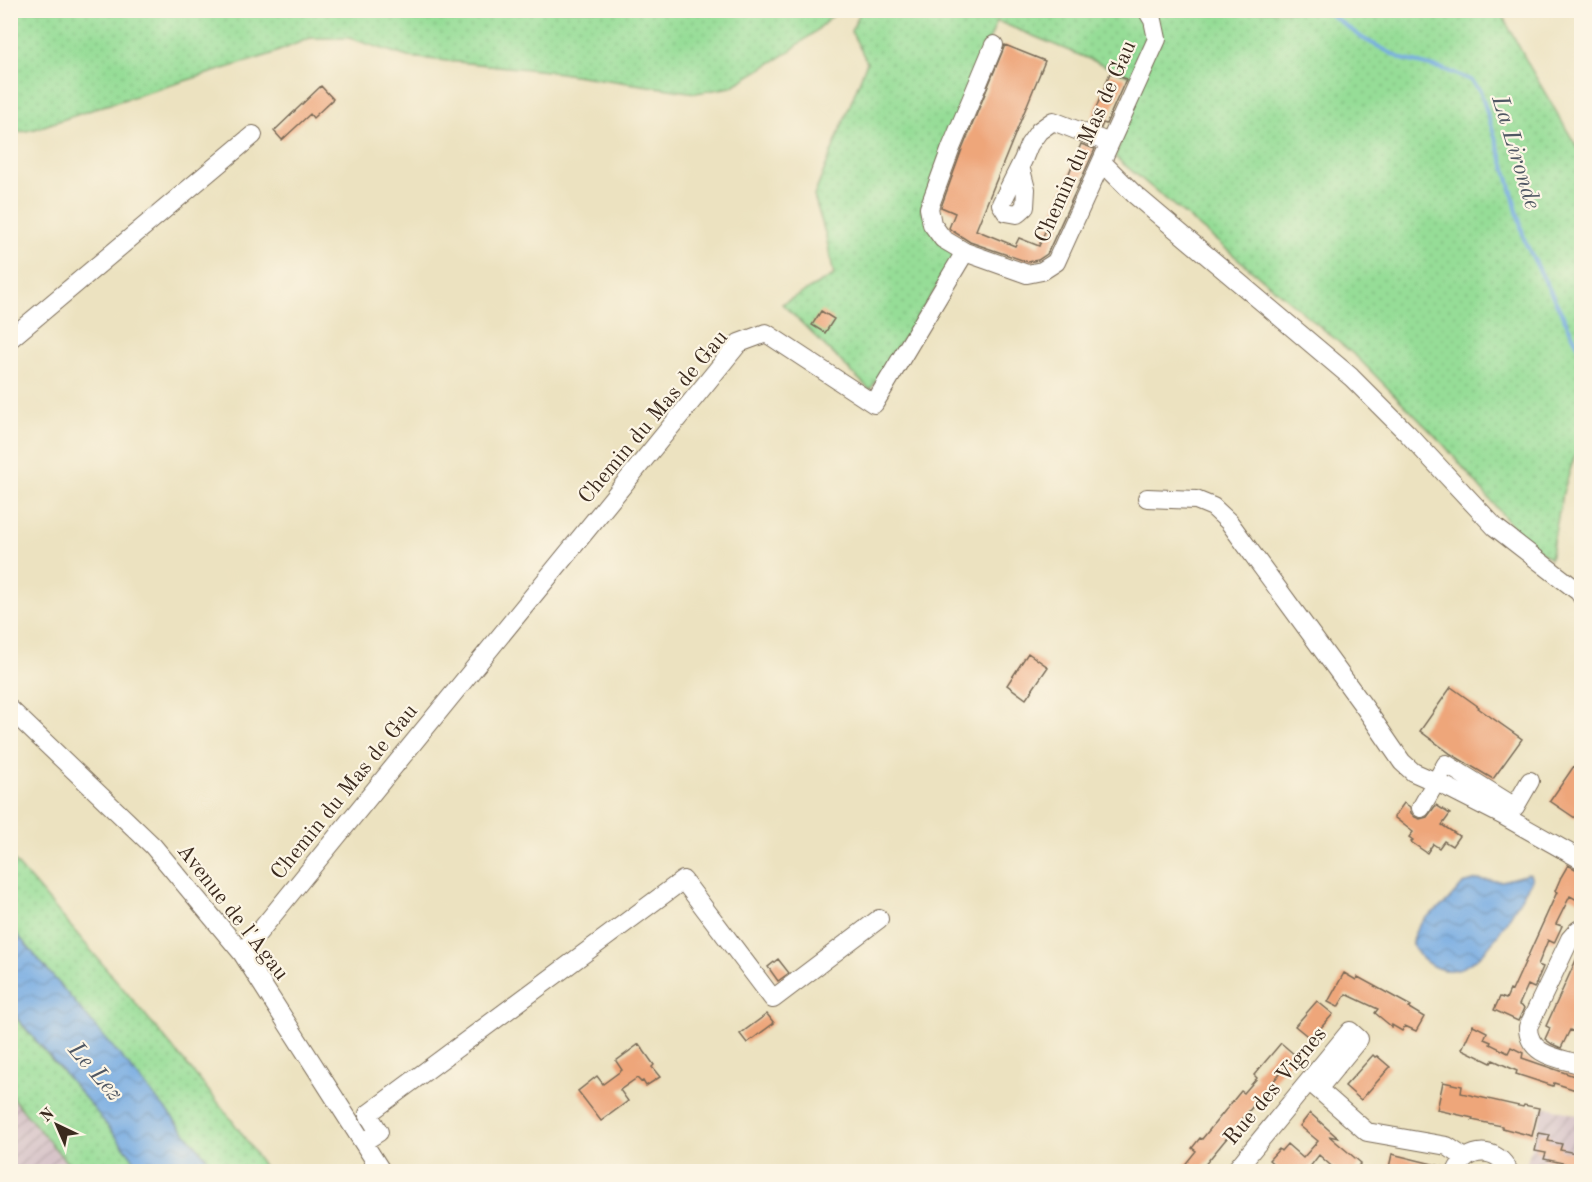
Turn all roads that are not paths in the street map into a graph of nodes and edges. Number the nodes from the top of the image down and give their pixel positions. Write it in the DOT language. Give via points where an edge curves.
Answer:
graph roads {
  1 [pos="1147,10"];
  2 [pos="994,45"];
  3 [pos="253,135"];
  4 [pos="1110,143"];
  5 [pos="1102,162"];
  6 [pos="1020,166"];
  7 [pos="965,252"];
  8 [pos="10,339"];
  9 [pos="1147,498"];
  10 [pos="1581,597"];
  11 [pos="10,709"];
  12 [pos="1530,781"];
  13 [pos="1436,782"];
  14 [pos="1420,808"];
  15 [pos="1581,860"];
  16 [pos="879,919"];
  17 [pos="1581,930"];
  18 [pos="242,953"];
  19 [pos="1581,1065"];
  20 [pos="363,1142"];
  21 [pos="1460,1165"];
  22 [pos="382,1172"];
  23 [pos="1234,1172"];
  24 [pos="1509,1172"];
  1 -- 4 [label="street, Chemin du Mas de Gau" via="1157,39"];
  2 -- 7 [label="street" via="929,208 932,224 943,239"];
  3 -- 8 [label="street"];
  4 -- 5 [label="street, Chemin du Mas de Gau"];
  4 -- 6 [label="street" via="1053,122 1039,131"];
  5 -- 7 [label="street, Chemin du Mas de Gau" via="1056,262 1027,274"];
  5 -- 10 [label="street" via="1134,194 1351,377 1495,526"];
  7 -- 18 [label="street, Chemin du Mas de Gau" via="874,404 766,333 739,344"];
  9 -- 13 [label="street" via="1196,500 1213,507 1229,522 1402,762 1413,772"];
  11 -- 18 [label="street, Avenue de l'Agau" via="153,846"];
  12 -- 13 [label="street" via="1515,807 1446,764"];
  13 -- 14 [label="street"];
  13 -- 15 [label="street"];
  16 -- 20 [label="street" via="773,999 683,880 368,1114 379,1132"];
  17 -- 19 [label="street" via="1570,939 1528,1027 1528,1036 1542,1052"];
  18 -- 20 [label="street, Avenue de l'Agau"];
  20 -- 22 [label="street, Avenue de l'Agau"];
  21 -- 23 [label="street, Rue des Vignes" via="1446,1146 1367,1132 1313,1085"];
  21 -- 24 [label="street" via="1482,1152 1500,1158"];
}
